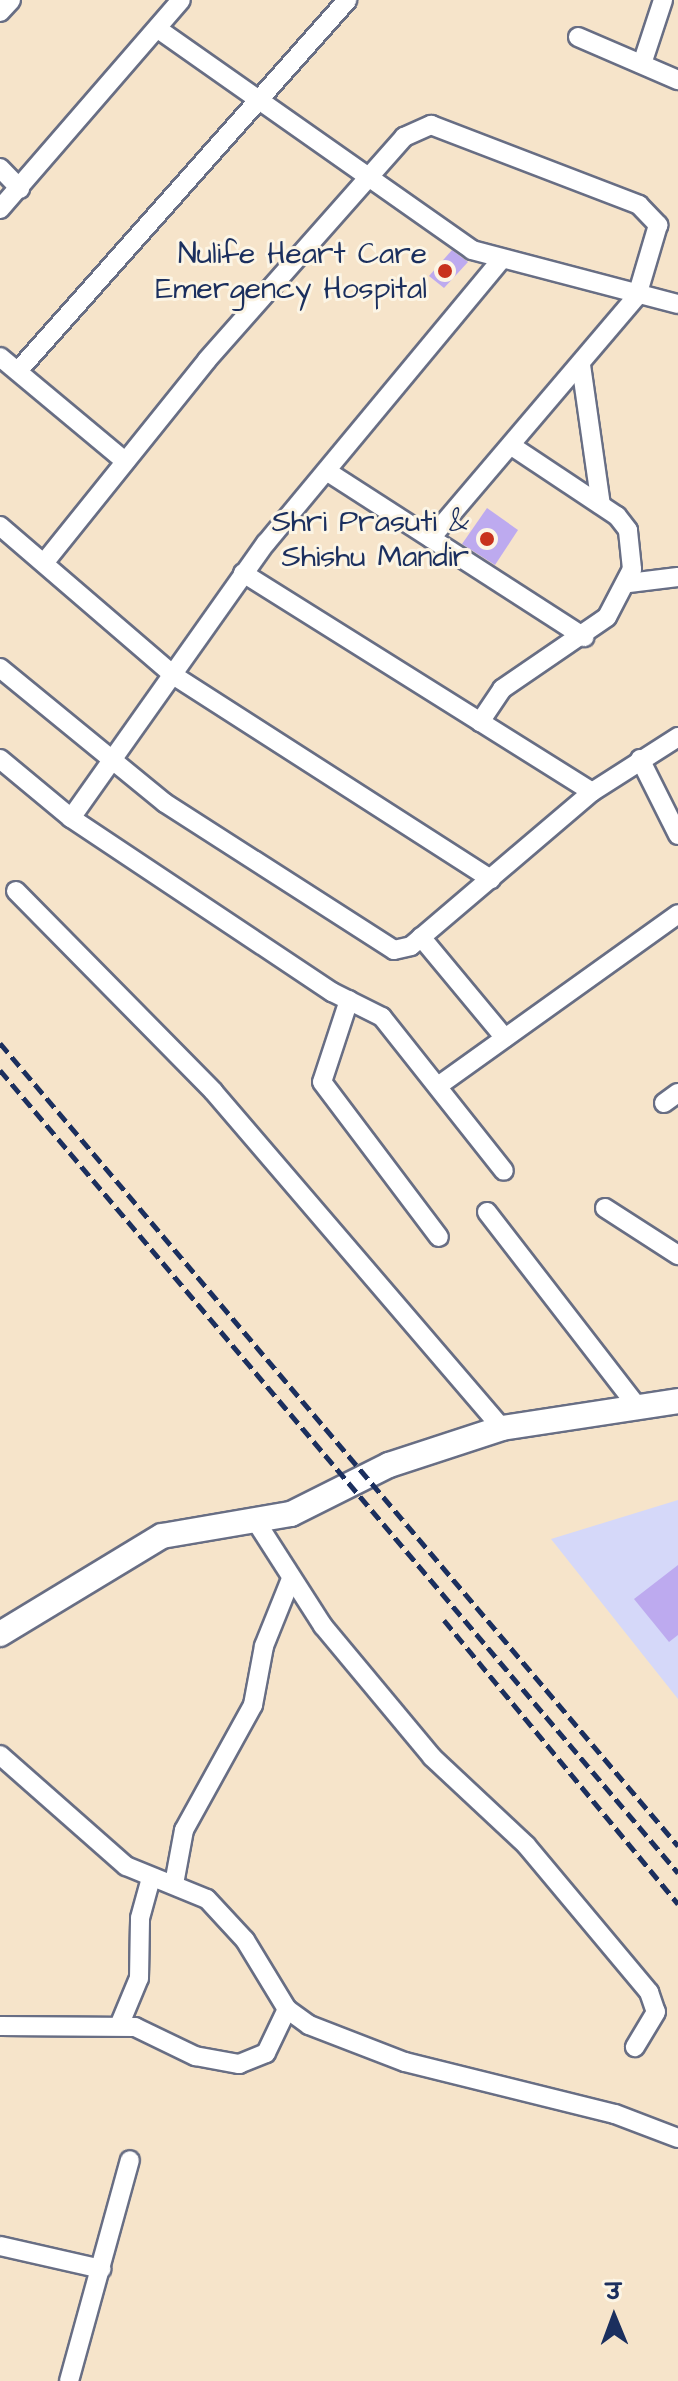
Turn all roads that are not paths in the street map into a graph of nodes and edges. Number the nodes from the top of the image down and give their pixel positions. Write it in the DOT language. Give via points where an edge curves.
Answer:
graph roads {
  1 [pos="11,0"];
  2 [pos="181,0"];
  3 [pos="347,0"];
  4 [pos="663,0"];
  5 [pos="0,12"];
  6 [pos="158,29"];
  7 [pos="578,37"];
  8 [pos="642,64"];
  9 [pos="678,80"];
  10 [pos="253,100"];
  11 [pos="0,168"];
  12 [pos="368,179"];
  13 [pos="20,189"];
  14 [pos="0,209"];
  15 [pos="501,260"];
  16 [pos="637,296"];
  17 [pos="678,304"];
  18 [pos="0,357"];
  19 [pos="581,365"];
  20 [pos="18,371"];
  21 [pos="513,447"];
  22 [pos="125,461"];
  23 [pos="328,472"];
  24 [pos="601,505"];
  25 [pos="0,526"];
  26 [pos="431,538"];
  27 [pos="44,563"];
  28 [pos="243,573"];
  29 [pos="678,577"];
  30 [pos="629,583"];
  31 [pos="584,637"];
  32 [pos="0,668"];
  33 [pos="173,675"];
  34 [pos="480,722"];
  35 [pos="678,737"];
  36 [pos="0,759"];
  37 [pos="640,759"];
  38 [pos="112,764"];
  39 [pos="592,792"];
  40 [pos="71,818"];
  41 [pos="678,835"];
  42 [pos="491,879"];
  43 [pos="16,891"];
  44 [pos="678,914"];
  45 [pos="421,937"];
  46 [pos="349,1000"];
  47 [pos="505,1038"];
  48 [pos="438,1086"];
  49 [pos="504,1171"];
  50 [pos="605,1208"];
  51 [pos="487,1212"];
  52 [pos="439,1237"];
  53 [pos="678,1255"];
  54 [pos="678,1401"];
  55 [pos="639,1409"];
  56 [pos="502,1428"];
  57 [pos="255,1520"];
  58 [pos="291,1579"];
  59 [pos="0,1634"];
  60 [pos="0,1755"];
  61 [pos="151,1878"];
  62 [pos="174,1884"];
  63 [pos="287,2009"];
  64 [pos="0,2026"];
  65 [pos="119,2026"];
  66 [pos="635,2047"];
  67 [pos="678,2138"];
  68 [pos="130,2160"];
  69 [pos="0,2246"];
  70 [pos="101,2269"];
  71 [pos="69,2381"];
  1 -- 5 [label="street"];
  2 -- 6 [label="street"];
  3 -- 10 [label="street"];
  4 -- 8 [label="street"];
  6 -- 10 [label="street"];
  6 -- 13 [label="street"];
  7 -- 8 [label="street"];
  8 -- 9 [label="street"];
  10 -- 12 [label="street"];
  10 -- 20 [label="street"];
  11 -- 13 [label="street"];
  12 -- 15 [label="street" via="454,240"];
  12 -- 16 [label="street" via="404,137 440,125 639,205 658,225"];
  12 -- 22 [label="street"];
  13 -- 14 [label="street"];
  15 -- 16 [label="street"];
  15 -- 23 [label="street"];
  16 -- 17 [label="street"];
  16 -- 19 [label="street"];
  18 -- 20 [label="street"];
  19 -- 21 [label="street"];
  19 -- 24 [label="street"];
  20 -- 22 [label="street"];
  21 -- 24 [label="street"];
  21 -- 26 [label="street"];
  22 -- 27 [label="street"];
  23 -- 26 [label="street"];
  23 -- 28 [label="street"];
  24 -- 30 [label="street" via="628,530"];
  25 -- 27 [label="street"];
  26 -- 31 [label="street"];
  27 -- 33 [label="street"];
  28 -- 33 [label="street"];
  28 -- 34 [label="street"];
  29 -- 30 [label="street"];
  30 -- 31 [label="street"];
  31 -- 34 [label="street" via="502,689"];
  32 -- 38 [label="street"];
  33 -- 38 [label="street"];
  33 -- 42 [label="street"];
  34 -- 39 [label="street"];
  35 -- 37 [label="street"];
  36 -- 40 [label="street"];
  37 -- 39 [label="street"];
  37 -- 41 [label="street"];
  38 -- 40 [label="street"];
  38 -- 45 [label="street" via="386,946 406,949"];
  39 -- 42 [label="street"];
  40 -- 46 [label="street"];
  42 -- 45 [label="street"];
  43 -- 56 [label="street" via="213,1091"];
  44 -- 47 [label="street"];
  45 -- 47 [label="street"];
  46 -- 48 [label="street" via="393,1027"];
  46 -- 52 [label="street" via="322,1082"];
  47 -- 48 [label="street"];
  48 -- 49 [label="street"];
  50 -- 53 [label="street"];
  51 -- 55 [label="street"];
  54 -- 55 [label="street"];
  55 -- 56 [label="street"];
  56 -- 57 [label="street" via="389,1465 291,1514"];
  57 -- 58 [label="street"];
  57 -- 59 [label="street" via="138,1547"];
  58 -- 62 [label="street" via="264,1646 253,1705 184,1830"];
  58 -- 66 [label="street" via="432,1757 526,1845 649,1992 656,2012"];
  60 -- 61 [label="street" via="126,1866"];
  61 -- 62 [label="street"];
  61 -- 65 [label="street" via="140,1918 139,1978"];
  62 -- 63 [label="street" via="224,1915"];
  63 -- 65 [label="street" via="272,2045 252,2063 195,2056 149,2031"];
  63 -- 67 [label="street" via="405,2062 615,2114"];
  64 -- 65 [label="street"];
  68 -- 70 [label="street"];
  69 -- 70 [label="street"];
  70 -- 71 [label="street"];
}
